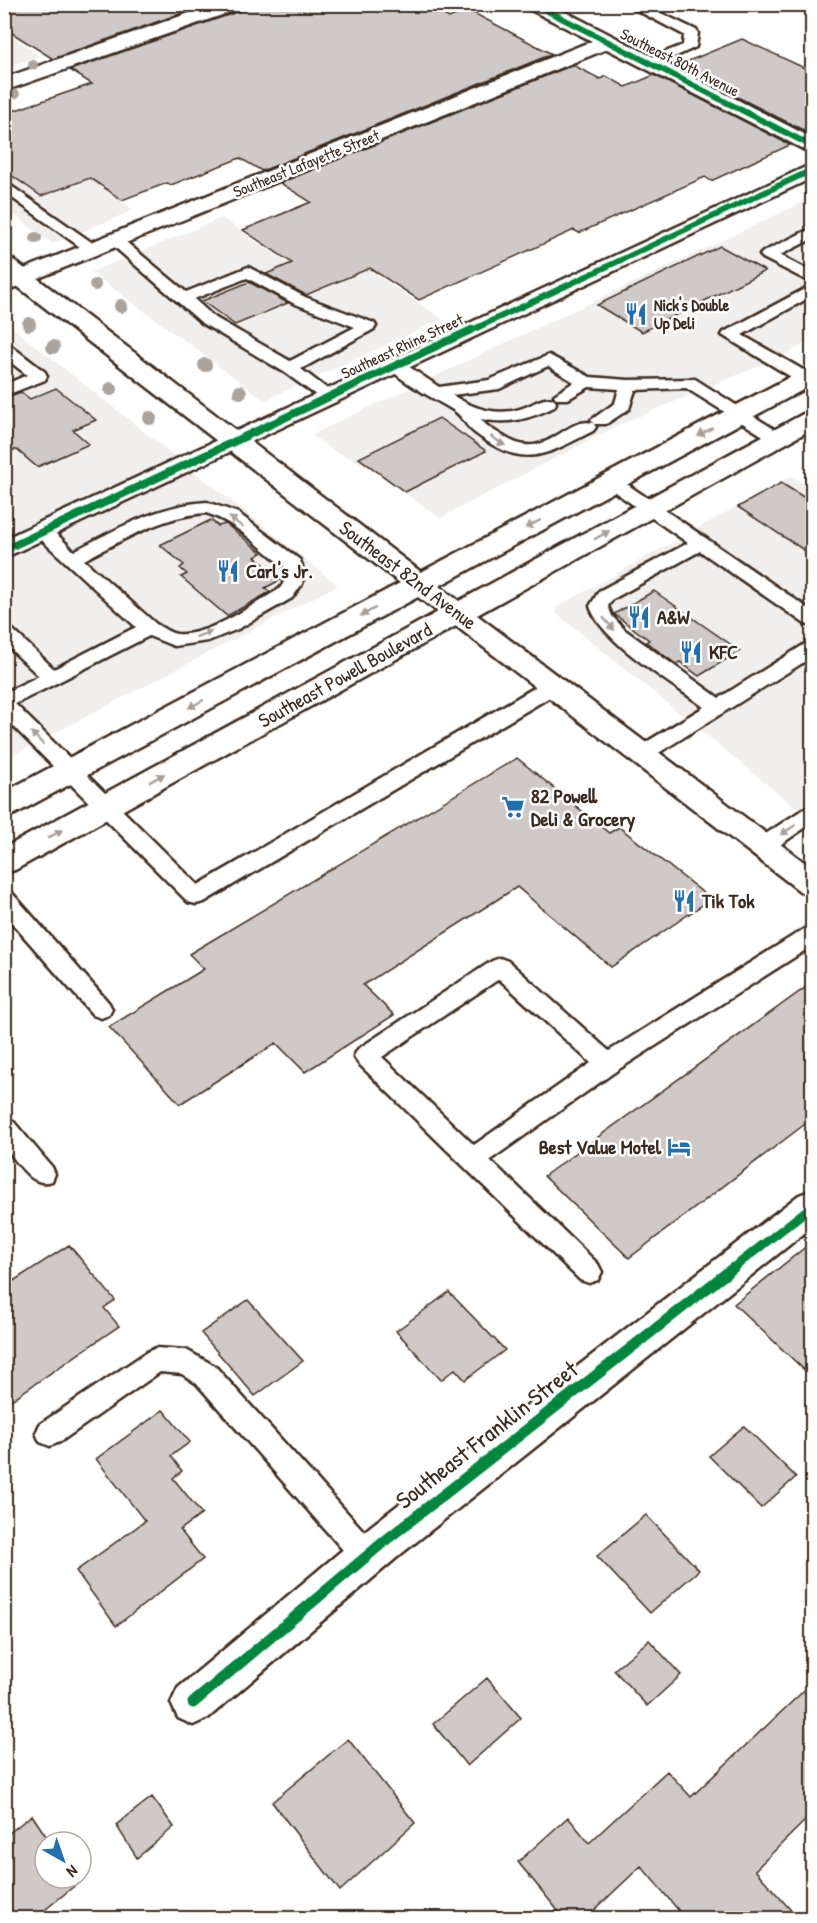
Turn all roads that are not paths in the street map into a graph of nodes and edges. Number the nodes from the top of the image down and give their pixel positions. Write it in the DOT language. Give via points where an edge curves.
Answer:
graph roads {
  1 [pos="235,4"];
  2 [pos="631,4"];
  3 [pos="548,6"];
  4 [pos="607,42"];
  5 [pos="650,63"];
  6 [pos="4,86"];
  7 [pos="813,146"];
  8 [pos="813,170"];
  9 [pos="4,185"];
  10 [pos="25,200"];
  11 [pos="4,208"];
  12 [pos="813,233"];
  13 [pos="115,240"];
  14 [pos="92,249"];
  15 [pos="10,276"];
  16 [pos="813,278"];
  17 [pos="813,290"];
  18 [pos="184,298"];
  19 [pos="4,348"];
  20 [pos="396,366"];
  21 [pos="290,368"];
  22 [pos="810,379"];
  23 [pos="586,382"];
  24 [pos="628,385"];
  25 [pos="4,391"];
  26 [pos="436,392"];
  27 [pos="330,397"];
  28 [pos="466,411"];
  29 [pos="739,414"];
  30 [pos="813,419"];
  31 [pos="779,438"];
  32 [pos="234,442"];
  33 [pos="612,482"];
  34 [pos="651,508"];
  35 [pos="42,532"];
  36 [pos="701,543"];
  37 [pos="4,550"];
  38 [pos="72,559"];
  39 [pos="420,585"];
  40 [pos="458,614"];
  41 [pos="813,620"];
  42 [pos="149,628"];
  43 [pos="4,632"];
  44 [pos="813,649"];
  45 [pos="52,678"];
  46 [pos="553,686"];
  47 [pos="4,703"];
  48 [pos="718,707"];
  49 [pos="642,754"];
  50 [pos="70,771"];
  51 [pos="4,806"];
  52 [pos="105,807"];
  53 [pos="813,813"];
  54 [pos="763,846"];
  55 [pos="4,862"];
  56 [pos="813,884"];
  57 [pos="4,899"];
  58 [pos="813,935"];
  59 [pos="101,1010"];
  60 [pos="609,1064"];
  61 [pos="4,1128"];
  62 [pos="473,1159"];
  63 [pos="43,1174"];
  64 [pos="813,1206"];
  65 [pos="589,1272"];
  66 [pos="50,1433"];
  67 [pos="368,1557"];
  68 [pos="193,1703"];
  1 -- 6 [label="street"];
  2 -- 5 [label="lane" via="691,33 689,48"];
  3 -- 4 [label="street, Southeast 80th Avenue"];
  4 -- 5 [label="street, Southeast 80th Avenue"];
  4 -- 13 [label="street, Southeast Lafayette Street"];
  5 -- 7 [label="street, Southeast 80th Avenue"];
  8 -- 20 [label="street, Southeast Rhine Street"];
  9 -- 10 [label="lane"];
  10 -- 11 [label="lane"];
  10 -- 14 [label="lane"];
  12 -- 16 [label="lane" via="768,255"];
  13 -- 14 [label="street, Southeast Lafayette Street"];
  13 -- 18 [label="lane"];
  14 -- 15 [label="street, Southeast Lafayette Street"];
  15 -- 32 [label="street, Southeast 82nd Avenue"];
  17 -- 22 [label="lane" via="730,334"];
  18 -- 21 [label="lane" via="208,320"];
  18 -- 21 [label="lane" via="248,272 299,300 368,326"];
  19 -- 25 [label="lane" via="39,376"];
  20 -- 26 [label="lane"];
  20 -- 27 [label="street, Southeast Rhine Street"];
  21 -- 27 [label="lane"];
  22 -- 29 [label="street"];
  23 -- 24 [label="lane"];
  23 -- 26 [label="lane" via="549,360 493,385"];
  23 -- 28 [label="lane" via="522,416 494,418"];
  28 -- 24 [label="lane, one-way" via="478,428 507,447 536,451 623,405"];
  24 -- 29 [label="lane" via="689,383"];
  26 -- 28 [label="lane"];
  27 -- 32 [label="street, Southeast Rhine Street"];
  29 -- 31 [label="lane"];
  29 -- 33 [label="street, one-way"];
  30 -- 31 [label="street, Southeast Powell Boulevard"];
  31 -- 34 [label="street, Southeast Powell Boulevard"];
  32 -- 35 [label="street, Southeast Rhine Street"];
  32 -- 39 [label="street, Southeast 82nd Avenue"];
  33 -- 34 [label="lane"];
  33 -- 39 [label="street, one-way"];
  34 -- 36 [label="lane"];
  40 -- 34 [label="street, Southeast Powell Boulevard, one-way"];
  35 -- 37 [label="street, Southeast Rhine Street"];
  35 -- 38 [label="lane"];
  36 -- 41 [label="lane"];
  36 -- 48 [label="lane, one-way" via="606,596 599,606 603,618 618,634"];
  38 -- 42 [label="lane"];
  42 -- 38 [label="lane, one-way" via="172,640 189,640 213,631 285,594 293,586 293,564 221,511 206,507 188,507 161,516"];
  39 -- 40 [label="street, Southeast 82nd Avenue"];
  39 -- 50 [label="street, one-way"];
  40 -- 46 [label="street, Southeast 82nd Avenue"];
  52 -- 40 [label="street, Southeast Powell Boulevard, one-way"];
  42 -- 45 [label="lane"];
  43 -- 45 [label="lane"];
  44 -- 48 [label="lane"];
  45 -- 47 [label="lane"];
  46 -- 49 [label="street, Southeast 82nd Avenue"];
  46 -- 52 [label="lane" via="196,896"];
  50 -- 47 [label="lane, one-way"];
  48 -- 49 [label="lane"];
  49 -- 54 [label="street, Southeast 82nd Avenue"];
  50 -- 51 [label="street"];
  50 -- 52 [label="lane"];
  55 -- 52 [label="street, Southeast Powell Boulevard, one-way"];
  53 -- 54 [label="lane, one-way"];
  54 -- 56 [label="street, Southeast 82nd Avenue"];
  57 -- 59 [label="lane"];
  58 -- 60 [label="lane"];
  60 -- 62 [label="lane"];
  60 -- 62 [label="lane" via="500,967 366,1056"];
  61 -- 63 [label="lane"];
  62 -- 65 [label="lane"];
  64 -- 67 [label="street, Southeast Franklin Street"];
  66 -- 67 [label="lane" via="156,1360 186,1362 206,1375"];
  67 -- 68 [label="street, Southeast Franklin Street"];
}
